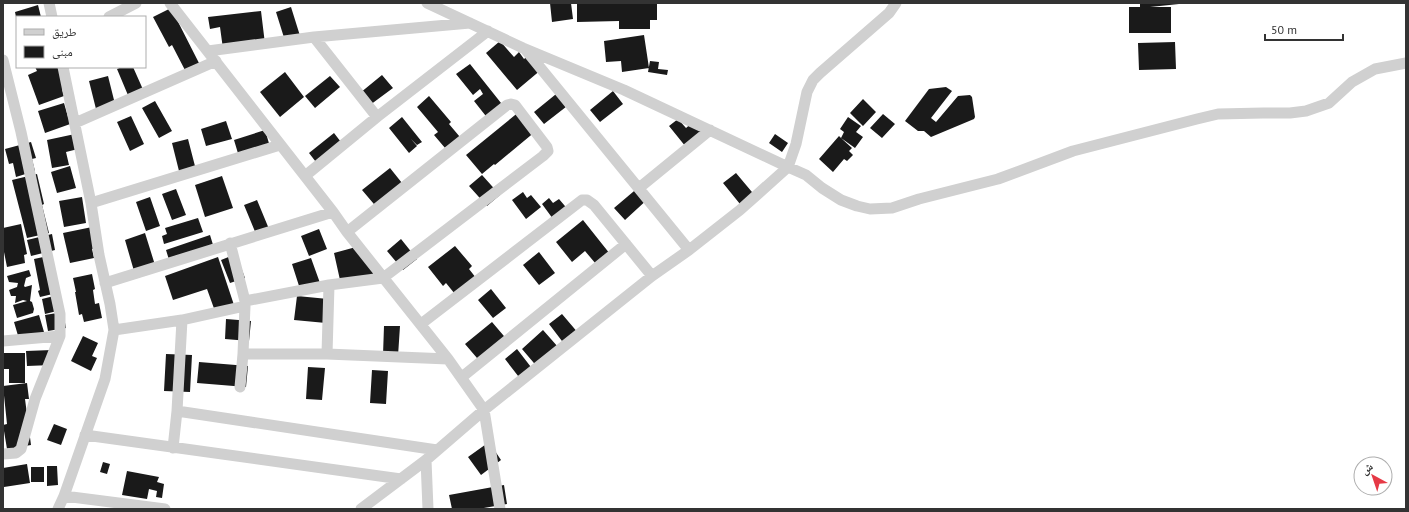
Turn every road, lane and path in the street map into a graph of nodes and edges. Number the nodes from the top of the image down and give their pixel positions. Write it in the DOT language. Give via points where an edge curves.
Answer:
graph roads {
  1 [pos="49,3"];
  2 [pos="136,3"];
  3 [pos="170,3"];
  4 [pos="427,3"];
  5 [pos="896,3"];
  6 [pos="52,16"];
  7 [pos="110,16"];
  8 [pos="471,23"];
  9 [pos="488,31"];
  10 [pos="314,37"];
  11 [pos="524,48"];
  12 [pos="208,51"];
  13 [pos="3,60"];
  14 [pos="216,61"];
  15 [pos="1406,63"];
  16 [pos="63,68"];
  17 [pos="377,117"];
  18 [pos="75,123"];
  19 [pos="710,130"];
  20 [pos="280,145"];
  21 [pos="788,167"];
  22 [pos="305,176"];
  23 [pos="639,188"];
  24 [pos="91,202"];
  25 [pos="333,212"];
  26 [pos="348,232"];
  27 [pos="230,243"];
  28 [pos="626,244"];
  29 [pos="689,250"];
  30 [pos="652,276"];
  31 [pos="383,278"];
  32 [pos="105,283"];
  33 [pos="329,285"];
  34 [pos="245,303"];
  35 [pos="182,320"];
  36 [pos="421,324"];
  37 [pos="114,330"];
  38 [pos="60,336"];
  39 [pos="3,341"];
  40 [pos="243,354"];
  41 [pos="327,354"];
  42 [pos="448,359"];
  43 [pos="462,376"];
  44 [pos="240,387"];
  45 [pos="484,410"];
  46 [pos="177,411"];
  47 [pos="85,436"];
  48 [pos="173,448"];
  49 [pos="437,450"];
  50 [pos="3,454"];
  51 [pos="426,460"];
  52 [pos="401,479"];
  53 [pos="64,496"];
  54 [pos="98,505"];
  55 [pos="58,509"];
  56 [pos="165,509"];
  57 [pos="361,509"];
  58 [pos="428,509"];
  59 [pos="500,509"];
  1 -- 6 [label="street"];
  2 -- 7 [label="street"];
  3 -- 12 [label="street"];
  4 -- 8 [label="street"];
  5 -- 21 [label="street" via="881,21 820,73 809,86"];
  8 -- 9 [label="street"];
  8 -- 10 [label="street"];
  9 -- 11 [label="street"];
  9 -- 17 [label="street"];
  10 -- 12 [label="street"];
  10 -- 17 [label="street"];
  11 -- 19 [label="street"];
  11 -- 23 [label="street"];
  12 -- 14 [label="street"];
  13 -- 38 [label="street" via="60,314"];
  14 -- 18 [label="street"];
  14 -- 20 [label="street"];
  15 -- 21 [label="street" via="1375,69 1352,82 1329,103 1306,111 1218,114 1073,151 998,179 892,208 870,209 841,200 806,175"];
  16 -- 18 [label="street"];
  17 -- 22 [label="street"];
  18 -- 24 [label="street"];
  19 -- 21 [label="street"];
  19 -- 23 [label="street"];
  20 -- 22 [label="street"];
  20 -- 24 [label="street"];
  21 -- 29 [label="street" via="740,210"];
  22 -- 25 [label="street"];
  23 -- 29 [label="street"];
  24 -- 32 [label="street"];
  25 -- 26 [label="street"];
  25 -- 27 [label="street"];
  26 -- 31 [label="street"];
  26 -- 31 [label="street" via="507,105 516,106 531,125 547,147 547,153"];
  27 -- 32 [label="street"];
  27 -- 34 [label="street"];
  28 -- 30 [label="street"];
  28 -- 36 [label="street" via="594,205 582,200"];
  28 -- 43 [label="street"];
  29 -- 30 [label="street"];
  30 -- 45 [label="street"];
  31 -- 33 [label="street"];
  31 -- 36 [label="street"];
  32 -- 37 [label="street"];
  33 -- 34 [label="street"];
  33 -- 41 [label="street"];
  34 -- 35 [label="street"];
  34 -- 40 [label="street"];
  35 -- 37 [label="street"];
  35 -- 46 [label="street"];
  36 -- 42 [label="street"];
  37 -- 47 [label="street" via="105,379"];
  38 -- 39 [label="street"];
  38 -- 50 [label="street" via="35,399 21,449 16,453"];
  40 -- 41 [label="street"];
  40 -- 44 [label="street"];
  41 -- 42 [label="street"];
  42 -- 43 [label="street"];
  43 -- 45 [label="street"];
  45 -- 49 [label="street"];
  45 -- 59 [label="street"];
  46 -- 48 [label="street"];
  46 -- 49 [label="street"];
  47 -- 48 [label="street"];
  47 -- 53 [label="street"];
  48 -- 52 [label="street"];
  49 -- 51 [label="street"];
  51 -- 52 [label="street"];
  51 -- 58 [label="street"];
  52 -- 57 [label="street"];
  53 -- 54 [label="street"];
  53 -- 55 [label="street"];
  54 -- 56 [label="street"];
}
